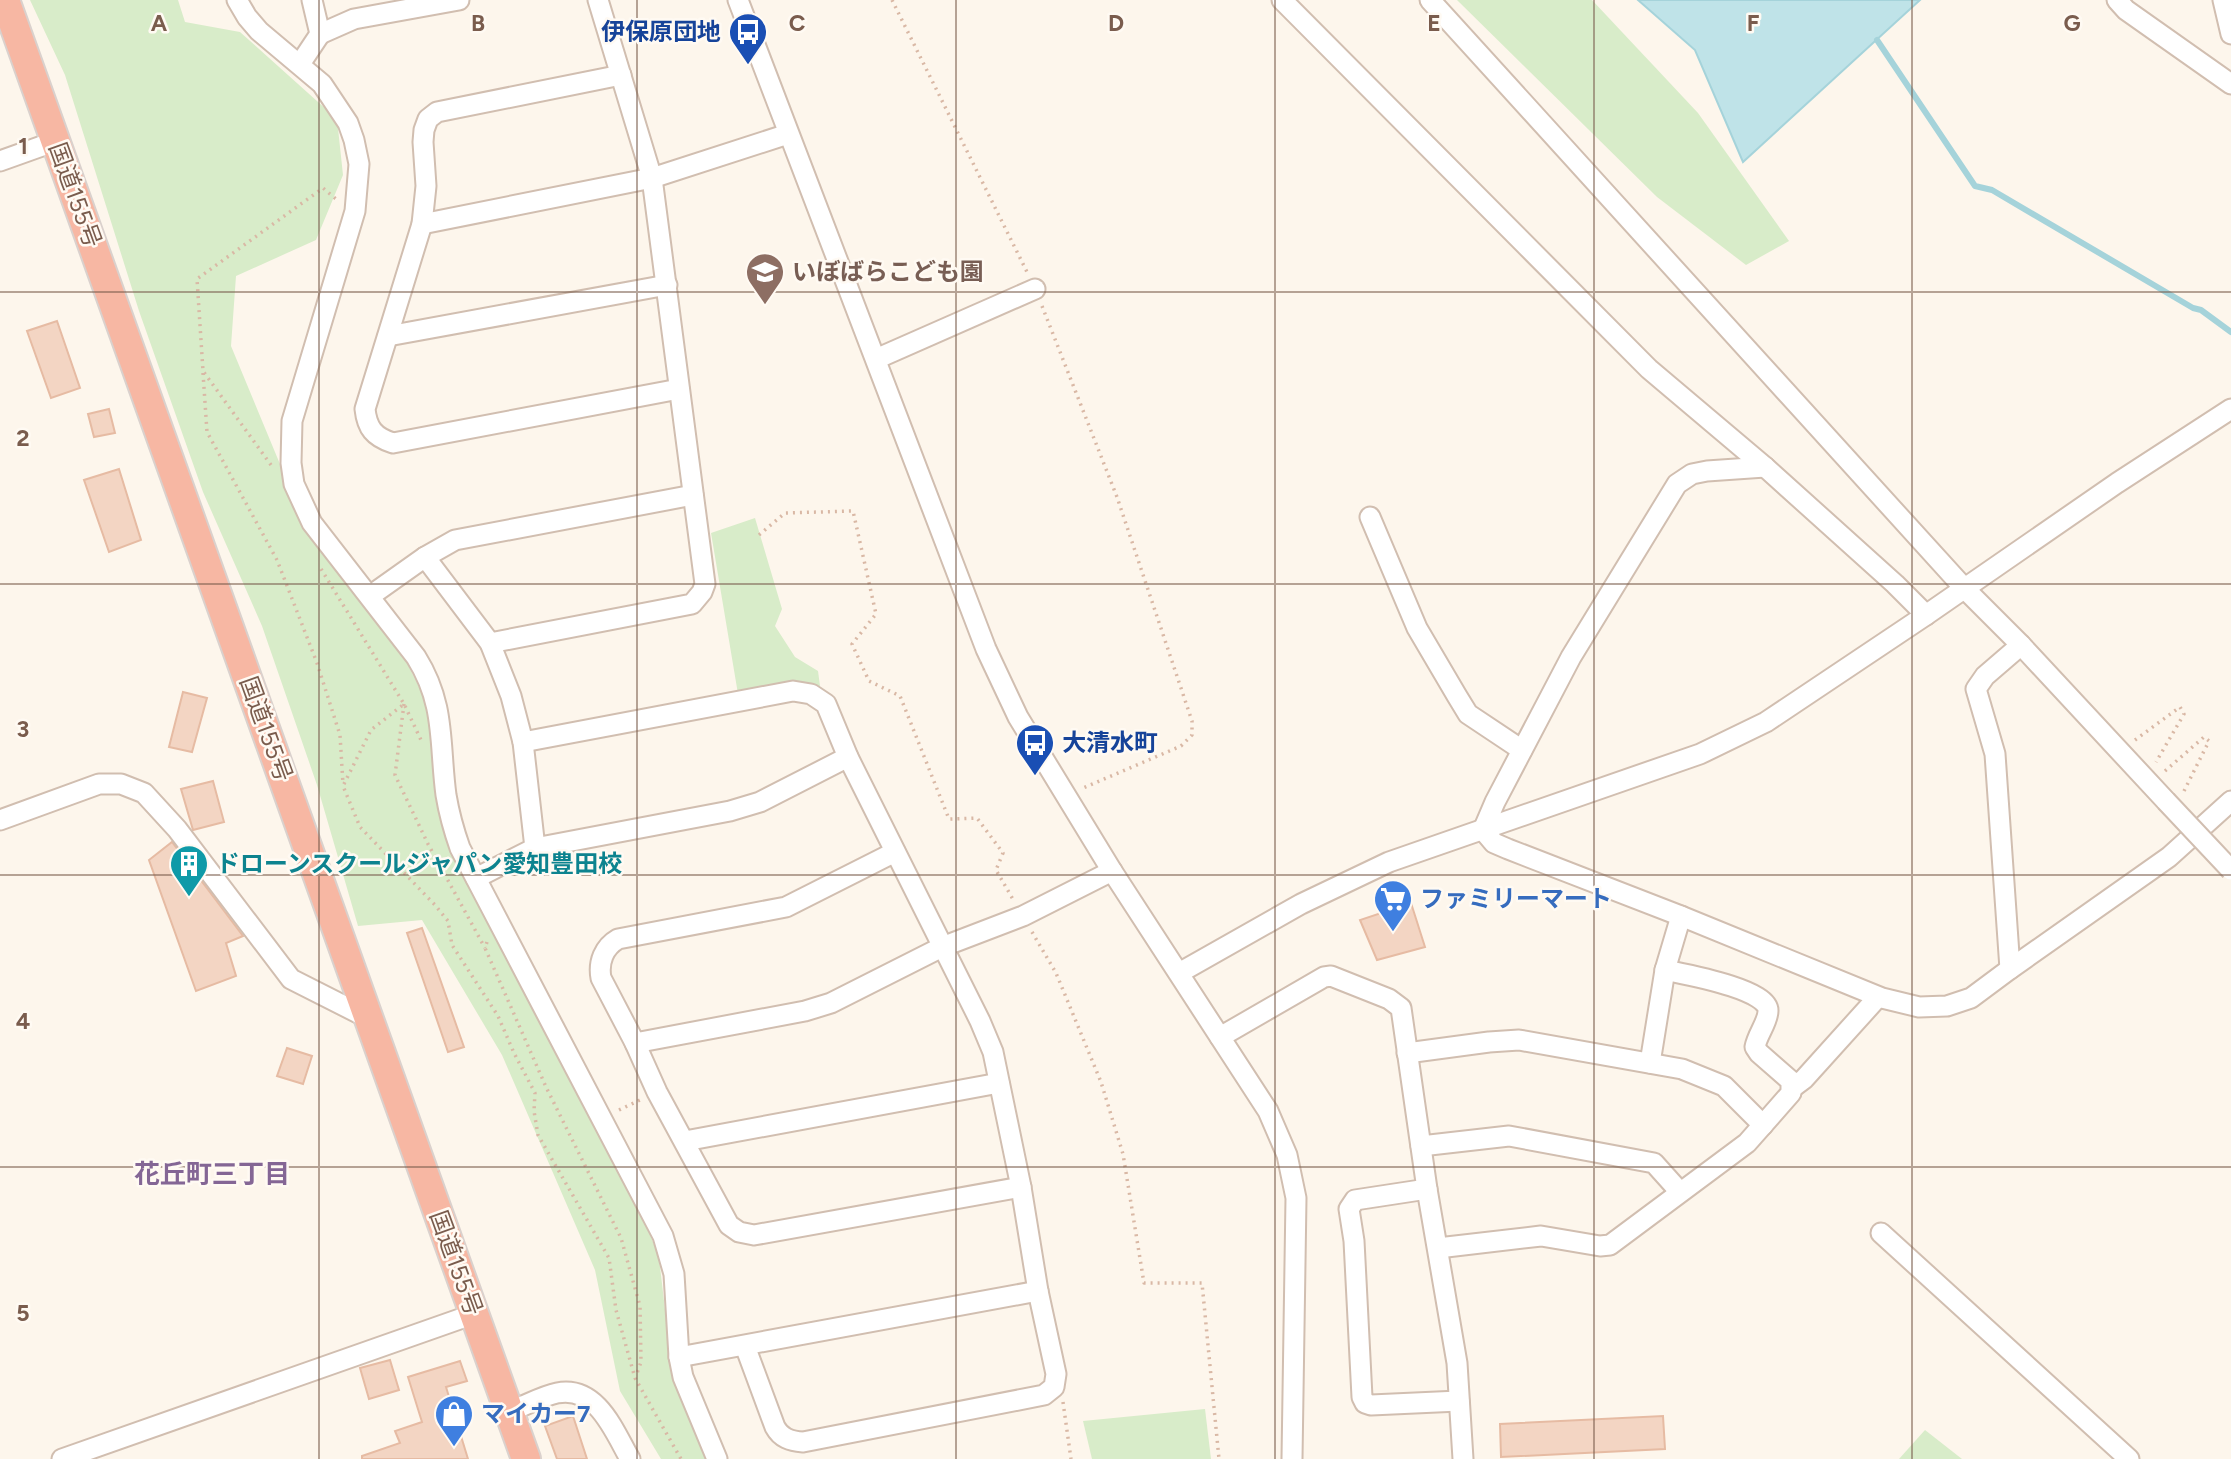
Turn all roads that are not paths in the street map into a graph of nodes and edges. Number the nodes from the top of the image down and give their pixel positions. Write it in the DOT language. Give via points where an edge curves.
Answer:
graph roads {
  1 [pos="5,0"];
  2 [pos="237,0"];
  3 [pos="312,0"];
  4 [pos="459,0"];
  5 [pos="598,0"];
  6 [pos="738,0"];
  7 [pos="1282,0"];
  8 [pos="1430,0"];
  9 [pos="2117,0"];
  10 [pos="2223,0"];
  11 [pos="320,34"];
  12 [pos="2231,34"];
  13 [pos="300,64"];
  14 [pos="621,75"];
  15 [pos="2231,83"];
  16 [pos="788,134"];
  17 [pos="56,141"];
  18 [pos="0,161"];
  19 [pos="652,178"];
  20 [pos="422,224"];
  21 [pos="667,285"];
  22 [pos="1035,289"];
  23 [pos="388,336"];
  24 [pos="876,359"];
  25 [pos="679,389"];
  26 [pos="2231,409"];
  27 [pos="1765,467"];
  28 [pos="693,495"];
  29 [pos="1370,517"];
  30 [pos="425,556"];
  31 [pos="1965,589"];
  32 [pos="370,596"];
  33 [pos="1926,615"];
  34 [pos="490,643"];
  35 [pos="2021,645"];
  36 [pos="523,742"];
  37 [pos="1522,750"];
  38 [pos="848,757"];
  39 [pos="2231,801"];
  40 [pos="0,820"];
  41 [pos="1483,830"];
  42 [pos="535,848"];
  43 [pos="895,852"];
  44 [pos="2231,870"];
  45 [pos="1112,871"];
  46 [pos="476,878"];
  47 [pos="1681,916"];
  48 [pos="942,947"];
  49 [pos="2010,969"];
  50 [pos="1665,970"];
  51 [pos="1179,973"];
  52 [pos="1878,997"];
  53 [pos="370,1019"];
  54 [pos="1220,1037"];
  55 [pos="635,1043"];
  56 [pos="1407,1053"];
  57 [pos="1650,1063"];
  58 [pos="999,1083"];
  59 [pos="1792,1088"];
  60 [pos="1763,1125"];
  61 [pos="685,1141"];
  62 [pos="1421,1146"];
  63 [pos="1021,1187"];
  64 [pos="1427,1189"];
  65 [pos="1680,1192"];
  66 [pos="1881,1233"];
  67 [pos="1438,1248"];
  68 [pos="1038,1291"];
  69 [pos="474,1314"];
  70 [pos="746,1346"];
  71 [pos="679,1357"];
  72 [pos="1459,1401"];
  73 [pos="510,1412"];
  74 [pos="62,1459"];
  75 [pos="526,1459"];
  76 [pos="630,1459"];
  77 [pos="717,1459"];
  78 [pos="1292,1459"];
  79 [pos="1463,1459"];
  80 [pos="2129,1459"];
  1 -- 17 [label="highway, 国道155号"];
  2 -- 13 [label="street" via="259,31"];
  3 -- 11 [label="street"];
  4 -- 11 [label="street" via="354,19"];
  5 -- 14 [label="street"];
  6 -- 16 [label="street"];
  7 -- 27 [label="street" via="1649,369"];
  8 -- 31 [label="street"];
  9 -- 15 [label="street"];
  10 -- 12 [label="street"];
  11 -- 13 [label="street"];
  13 -- 32 [label="street" via="323,84 348,124 359,164 351,227 292,421 291,463 294,484 312,523"];
  14 -- 19 [label="street"];
  14 -- 20 [label="street" via="437,112 424,130"];
  16 -- 19 [label="street"];
  16 -- 24 [label="street"];
  17 -- 18 [label="street"];
  17 -- 53 [label="highway, 国道155号"];
  19 -- 20 [label="street"];
  19 -- 21 [label="street"];
  20 -- 23 [label="street"];
  21 -- 23 [label="street"];
  21 -- 25 [label="street"];
  22 -- 24 [label="street"];
  23 -- 25 [label="street" via="365,409 370,429 393,443"];
  24 -- 45 [label="street" via="986,649 1017,717"];
  25 -- 28 [label="street"];
  26 -- 31 [label="street"];
  27 -- 33 [label="street"];
  27 -- 37 [label="street" via="1707,471 1677,484 1572,657"];
  28 -- 30 [label="street" via="455,541"];
  28 -- 34 [label="street" via="705,584 692,604"];
  29 -- 37 [label="street" via="1417,628 1468,714"];
  30 -- 32 [label="street"];
  30 -- 34 [label="street"];
  31 -- 33 [label="street"];
  31 -- 35 [label="street"];
  32 -- 46 [label="street" via="427,678 440,719 453,827"];
  33 -- 41 [label="street" via="1766,722 1700,754"];
  34 -- 36 [label="street"];
  35 -- 44 [label="street, bridge" via="2174,798"];
  35 -- 49 [label="street" via="1985,676 1976,690 1995,754"];
  36 -- 38 [label="street" via="793,691 811,694 827,704"];
  36 -- 42 [label="street"];
  37 -- 41 [label="street"];
  38 -- 42 [label="street" via="740,808"];
  38 -- 43 [label="street"];
  39 -- 49 [label="street" via="2169,857"];
  40 -- 53 [label="street" via="99,784 121,784 144,793 177,829 291,979"];
  41 -- 47 [label="street" via="1494,843"];
  41 -- 51 [label="street" via="1389,862 1301,904"];
  42 -- 46 [label="street"];
  43 -- 48 [label="street"];
  43 -- 55 [label="street" via="786,906 610,944 599,970 601,978"];
  45 -- 48 [label="street" via="1023,916"];
  45 -- 51 [label="street"];
  46 -- 71 [label="street" via="663,1236 674,1274"];
  47 -- 50 [label="street"];
  47 -- 52 [label="street"];
  48 -- 55 [label="street" via="805,1012"];
  48 -- 58 [label="street" via="993,1052"];
  49 -- 52 [label="street" via="1971,998 1947,1006 1919,1007"];
  50 -- 57 [label="street"];
  50 -- 59 [label="street" via="1760,997 1769,1012 1755,1047 1791,1081"];
  51 -- 54 [label="street"];
  52 -- 59 [label="street"];
  53 -- 69 [label="highway, 国道155号"];
  54 -- 56 [label="street" via="1331,976 1401,1008"];
  54 -- 78 [label="street" via="1268,1111 1287,1155 1296,1198"];
  55 -- 61 [label="street"];
  56 -- 57 [label="street" via="1518,1041"];
  56 -- 62 [label="street"];
  57 -- 60 [label="street" via="1682,1069 1724,1086"];
  58 -- 61 [label="street"];
  58 -- 63 [label="street"];
  59 -- 60 [label="street"];
  60 -- 65 [label="street" via="1747,1143"];
  61 -- 63 [label="street" via="729,1225 748,1235"];
  62 -- 64 [label="street"];
  62 -- 65 [label="street" via="1509,1136 1654,1163"];
  63 -- 68 [label="street"];
  64 -- 67 [label="street"];
  64 -- 72 [label="street" via="1355,1199 1349,1209 1362,1397 1371,1405"];
  65 -- 67 [label="street" via="1610,1245 1541,1236"];
  66 -- 80 [label="street"];
  67 -- 72 [label="street"];
  68 -- 70 [label="street"];
  68 -- 70 [label="street" via="1056,1374 1054,1387 1044,1395 803,1442 779,1434"];
  69 -- 73 [label="highway, 国道155号"];
  69 -- 74 [label="street"];
  70 -- 71 [label="street"];
  71 -- 77 [label="street" via="690,1397"];
  72 -- 79 [label="street"];
  73 -- 75 [label="highway, 国道155号"];
  73 -- 76 [label="street" via="556,1393 575,1392 599,1406"];
}
